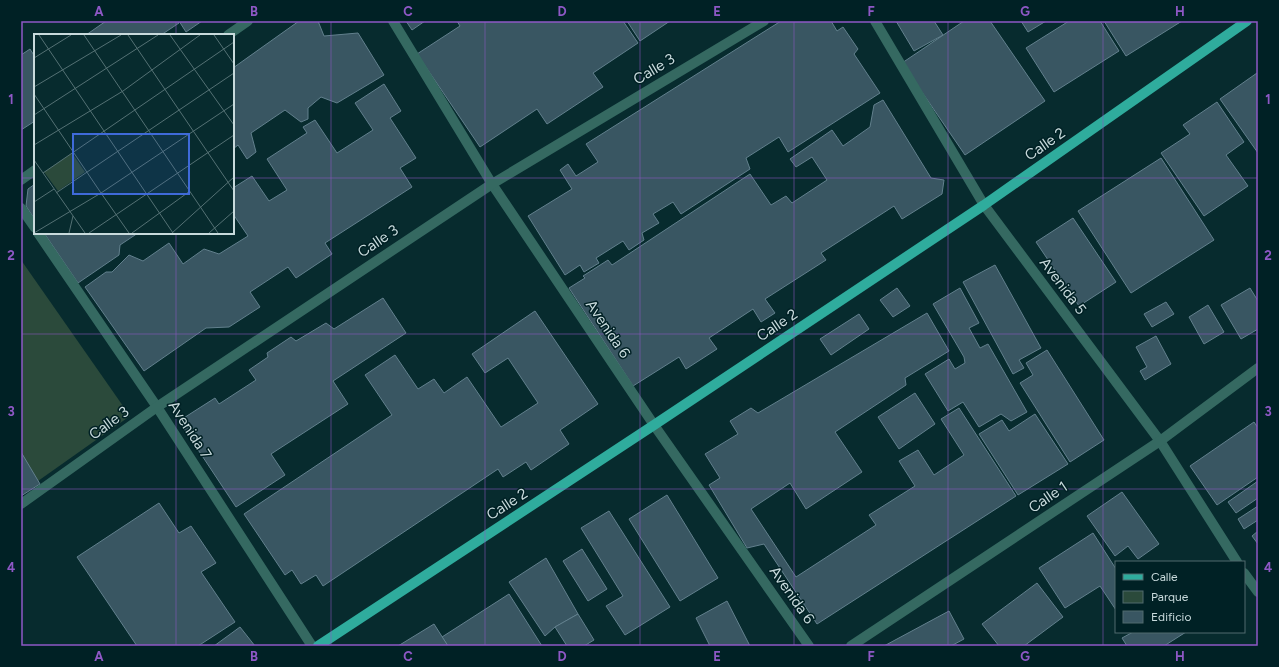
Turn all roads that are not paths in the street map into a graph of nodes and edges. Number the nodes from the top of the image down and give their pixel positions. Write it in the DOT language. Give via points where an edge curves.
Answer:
graph roads {
  1 [pos="248,21"];
  2 [pos="393,21"];
  3 [pos="764,21"];
  4 [pos="874,21"];
  5 [pos="1247,21"];
  6 [pos="229,34"];
  7 [pos="34,171"];
  8 [pos="21,180"];
  9 [pos="492,184"];
  10 [pos="984,205"];
  11 [pos="21,208"];
  12 [pos="34,227"];
  13 [pos="39,234"];
  14 [pos="1258,368"];
  15 [pos="157,407"];
  16 [pos="654,425"];
  17 [pos="1160,441"];
  18 [pos="21,504"];
  19 [pos="1236,561"];
  20 [pos="1245,574"];
  21 [pos="1258,592"];
  22 [pos="312,646"];
  23 [pos="318,646"];
  24 [pos="809,646"];
  25 [pos="851,646"];
  1 -- 6 [label="street"];
  2 -- 9 [label="street, Avenida 6"];
  3 -- 9 [label="street, Calle 3"];
  4 -- 10 [label="street, Avenida 5"];
  5 -- 10 [label="main road, Calle 2"];
  7 -- 8 [label="street"];
  9 -- 15 [label="street, Calle 3"];
  9 -- 16 [label="street, Avenida 6"];
  10 -- 16 [label="main road, Calle 2"];
  10 -- 17 [label="street, Avenida 5"];
  11 -- 12 [label="street"];
  13 -- 15 [label="street, Avenida 7"];
  14 -- 17 [label="street, Calle 1"];
  15 -- 18 [label="street, Calle 3"];
  15 -- 22 [label="street, Avenida 7"];
  16 -- 23 [label="main road, Calle 2"];
  16 -- 24 [label="street, Avenida 6"];
  17 -- 19 [label="street, Avenida 5"];
  17 -- 25 [label="street, Calle 1"];
  20 -- 21 [label="street"];
}
